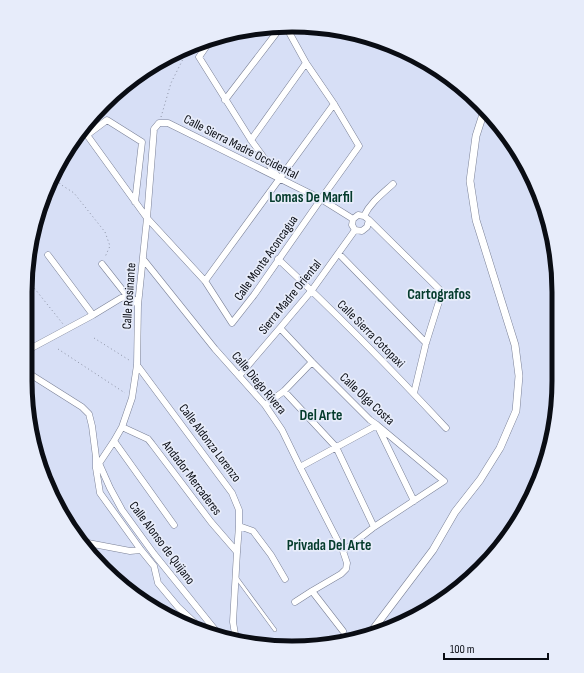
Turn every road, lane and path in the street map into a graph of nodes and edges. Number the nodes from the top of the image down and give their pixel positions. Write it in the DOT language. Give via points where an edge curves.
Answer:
graph roads {
  1 [pos="289,32"];
  2 [pos="276,33"];
  3 [pos="206,47"];
  4 [pos="185,56"];
  5 [pos="306,63"];
  6 [pos="225,100"];
  7 [pos="334,104"];
  8 [pos="483,116"];
  9 [pos="159,123"];
  10 [pos="251,140"];
  11 [pos="279,178"];
  12 [pos="58,180"];
  13 [pos="392,184"];
  14 [pos="320,199"];
  15 [pos="135,202"];
  16 [pos="147,218"];
  17 [pos="367,218"];
  18 [pos="353,219"];
  19 [pos="355,230"];
  20 [pos="339,254"];
  21 [pos="48,255"];
  22 [pos="143,259"];
  23 [pos="278,259"];
  24 [pos="102,264"];
  25 [pos="205,281"];
  26 [pos="32,286"];
  27 [pos="312,290"];
  28 [pos="128,297"];
  29 [pos="138,305"];
  30 [pos="93,315"];
  31 [pos="280,328"];
  32 [pos="67,329"];
  33 [pos="94,338"];
  34 [pos="32,339"];
  35 [pos="426,343"];
  36 [pos="36,345"];
  37 [pos="32,347"];
  38 [pos="58,349"];
  39 [pos="312,362"];
  40 [pos="137,365"];
  41 [pos="32,375"];
  42 [pos="240,376"];
  43 [pos="284,391"];
  44 [pos="414,393"];
  45 [pos="132,398"];
  46 [pos="265,405"];
  47 [pos="377,425"];
  48 [pos="122,427"];
  49 [pos="446,428"];
  50 [pos="114,441"];
  51 [pos="336,447"];
  52 [pos="98,466"];
  53 [pos="300,467"];
  54 [pos="414,501"];
  55 [pos="174,525"];
  56 [pos="239,526"];
  57 [pos="374,527"];
  58 [pos="90,543"];
  59 [pos="141,550"];
  60 [pos="237,552"];
  61 [pos="343,552"];
  62 [pos="154,554"];
  63 [pos="148,559"];
  64 [pos="235,576"];
  65 [pos="285,579"];
  66 [pos="312,591"];
  67 [pos="295,602"];
  68 [pos="193,621"];
  69 [pos="374,627"];
  70 [pos="214,629"];
  71 [pos="275,630"];
  72 [pos="343,631"];
  73 [pos="235,635"];
  1 -- 5 [label="street"];
  2 -- 6 [label="street"];
  3 -- 6 [label="street" via="199,57"];
  4 -- 9 [label="path" via="171,83"];
  5 -- 7 [label="street"];
  5 -- 10 [label="street"];
  6 -- 10 [label="street"];
  7 -- 11 [label="street"];
  7 -- 14 [label="street, Calle Monte Aconcagua" via="359,146"];
  8 -- 69 [label="street" via="476,136 470,181 476,220 515,345 519,376 516,411 500,448 480,480 455,512 433,550"];
  9 -- 11 [label="street, Calle Sierra Madre Occidental" via="168,123"];
  9 -- 16 [label="street, Calle Rosinante" via="154,129"];
  10 -- 11 [label="street"];
  11 -- 14 [label="street, Calle Sierra Madre Occidental"];
  11 -- 25 [label="street"];
  12 -- 24 [label="path" via="74,193 106,232 110,246"];
  13 -- 17 [label="street" via="367,210"];
  14 -- 18 [label="street, Calle Sierra Madre Occidental"];
  14 -- 23 [label="street, Calle Monte Aconcagua"];
  15 -- 15 [label="street" via="86,135 107,120 142,142"];
  15 -- 16 [label="street"];
  16 -- 22 [label="street, Calle Rosinante"];
  16 -- 25 [label="street"];
  17 -- 18 [label="street" via="358,215"];
  17 -- 19 [label="street" via="367,228 362,231"];
  17 -- 35 [label="street" via="442,292"];
  18 -- 19 [label="street" via="352,225"];
  19 -- 20 [label="street, Sierra Madre Oriental"];
  20 -- 27 [label="street, Sierra Madre Oriental"];
  20 -- 35 [label="street"];
  21 -- 30 [label="street"];
  22 -- 29 [label="street, Calle Rosinante"];
  22 -- 42 [label="street, Calle Diego Rivera" via="215,349"];
  23 -- 25 [label="street, Calle Monte Aconcagua" via="232,323"];
  23 -- 27 [label="street, Calle Sierra Cotopaxi"];
  24 -- 28 [label="street"];
  26 -- 32 [label="path"];
  27 -- 31 [label="street, Sierra Madre Oriental"];
  27 -- 44 [label="street, Calle Sierra Cotopaxi"];
  28 -- 29 [label="street"];
  28 -- 30 [label="street" via="121,298"];
  29 -- 40 [label="street, Calle Rosinante"];
  30 -- 32 [label="street"];
  31 -- 39 [label="street, Calle Olga Costa"];
  31 -- 42 [label="street, Sierra Madre Oriental"];
  32 -- 36 [label="street"];
  33 -- 40 [label="path"];
  34 -- 36 [label="path"];
  35 -- 44 [label="street"];
  36 -- 37 [label="street"];
  38 -- 45 [label="path"];
  39 -- 43 [label="street"];
  39 -- 47 [label="street, Calle Olga Costa"];
  40 -- 45 [label="street, Calle Rosinante"];
  40 -- 56 [label="street, Calle Aldonza Lorenzo" via="232,492 238,510"];
  41 -- 52 [label="street, Calle Alonso de Quijano" via="89,414"];
  42 -- 46 [label="street, Calle Diego Rivera"];
  43 -- 46 [label="street"];
  43 -- 51 [label="street"];
  44 -- 49 [label="street, Calle Sierra Cotopaxi"];
  45 -- 48 [label="street, Calle Rosinante"];
  46 -- 53 [label="street, Calle Diego Rivera" via="282,430"];
  47 -- 51 [label="street"];
  47 -- 54 [label="street"];
  47 -- 54 [label="street, Calle Olga Costa" via="444,480"];
  48 -- 50 [label="street, Calle Rosinante"];
  48 -- 60 [label="street, Andador Mercaderes" via="148,439"];
  50 -- 52 [label="street, Calle Rosinante"];
  50 -- 55 [label="street"];
  51 -- 53 [label="street"];
  51 -- 57 [label="street"];
  52 -- 59 [label="street, Calle Alonso de Quijano" via="100,493"];
  52 -- 62 [label="street, Calle Alonso de Quijano" via="122,510"];
  53 -- 61 [label="street, Calle Diego Rivera"];
  54 -- 57 [label="street"];
  56 -- 60 [label="street, Calle Aldonza Lorenzo"];
  56 -- 65 [label="street" via="253,531"];
  57 -- 61 [label="street"];
  58 -- 59 [label="street" via="130,551"];
  59 -- 63 [label="street, Calle Alonso de Quijano"];
  60 -- 64 [label="street, Calle Aldonza Lorenzo"];
  61 -- 66 [label="street, Calle Diego Rivera" via="347,563 346,569"];
  62 -- 63 [label="street"];
  62 -- 70 [label="street, Calle Alonso de Quijano"];
  63 -- 68 [label="street, Calle Alonso de Quijano" via="154,566 158,583 178,608"];
  64 -- 71 [label="lane"];
  64 -- 73 [label="street, Calle Aldonza Lorenzo" via="233,622"];
  66 -- 67 [label="street, Calle Diego Rivera"];
  66 -- 72 [label="street"];
}
